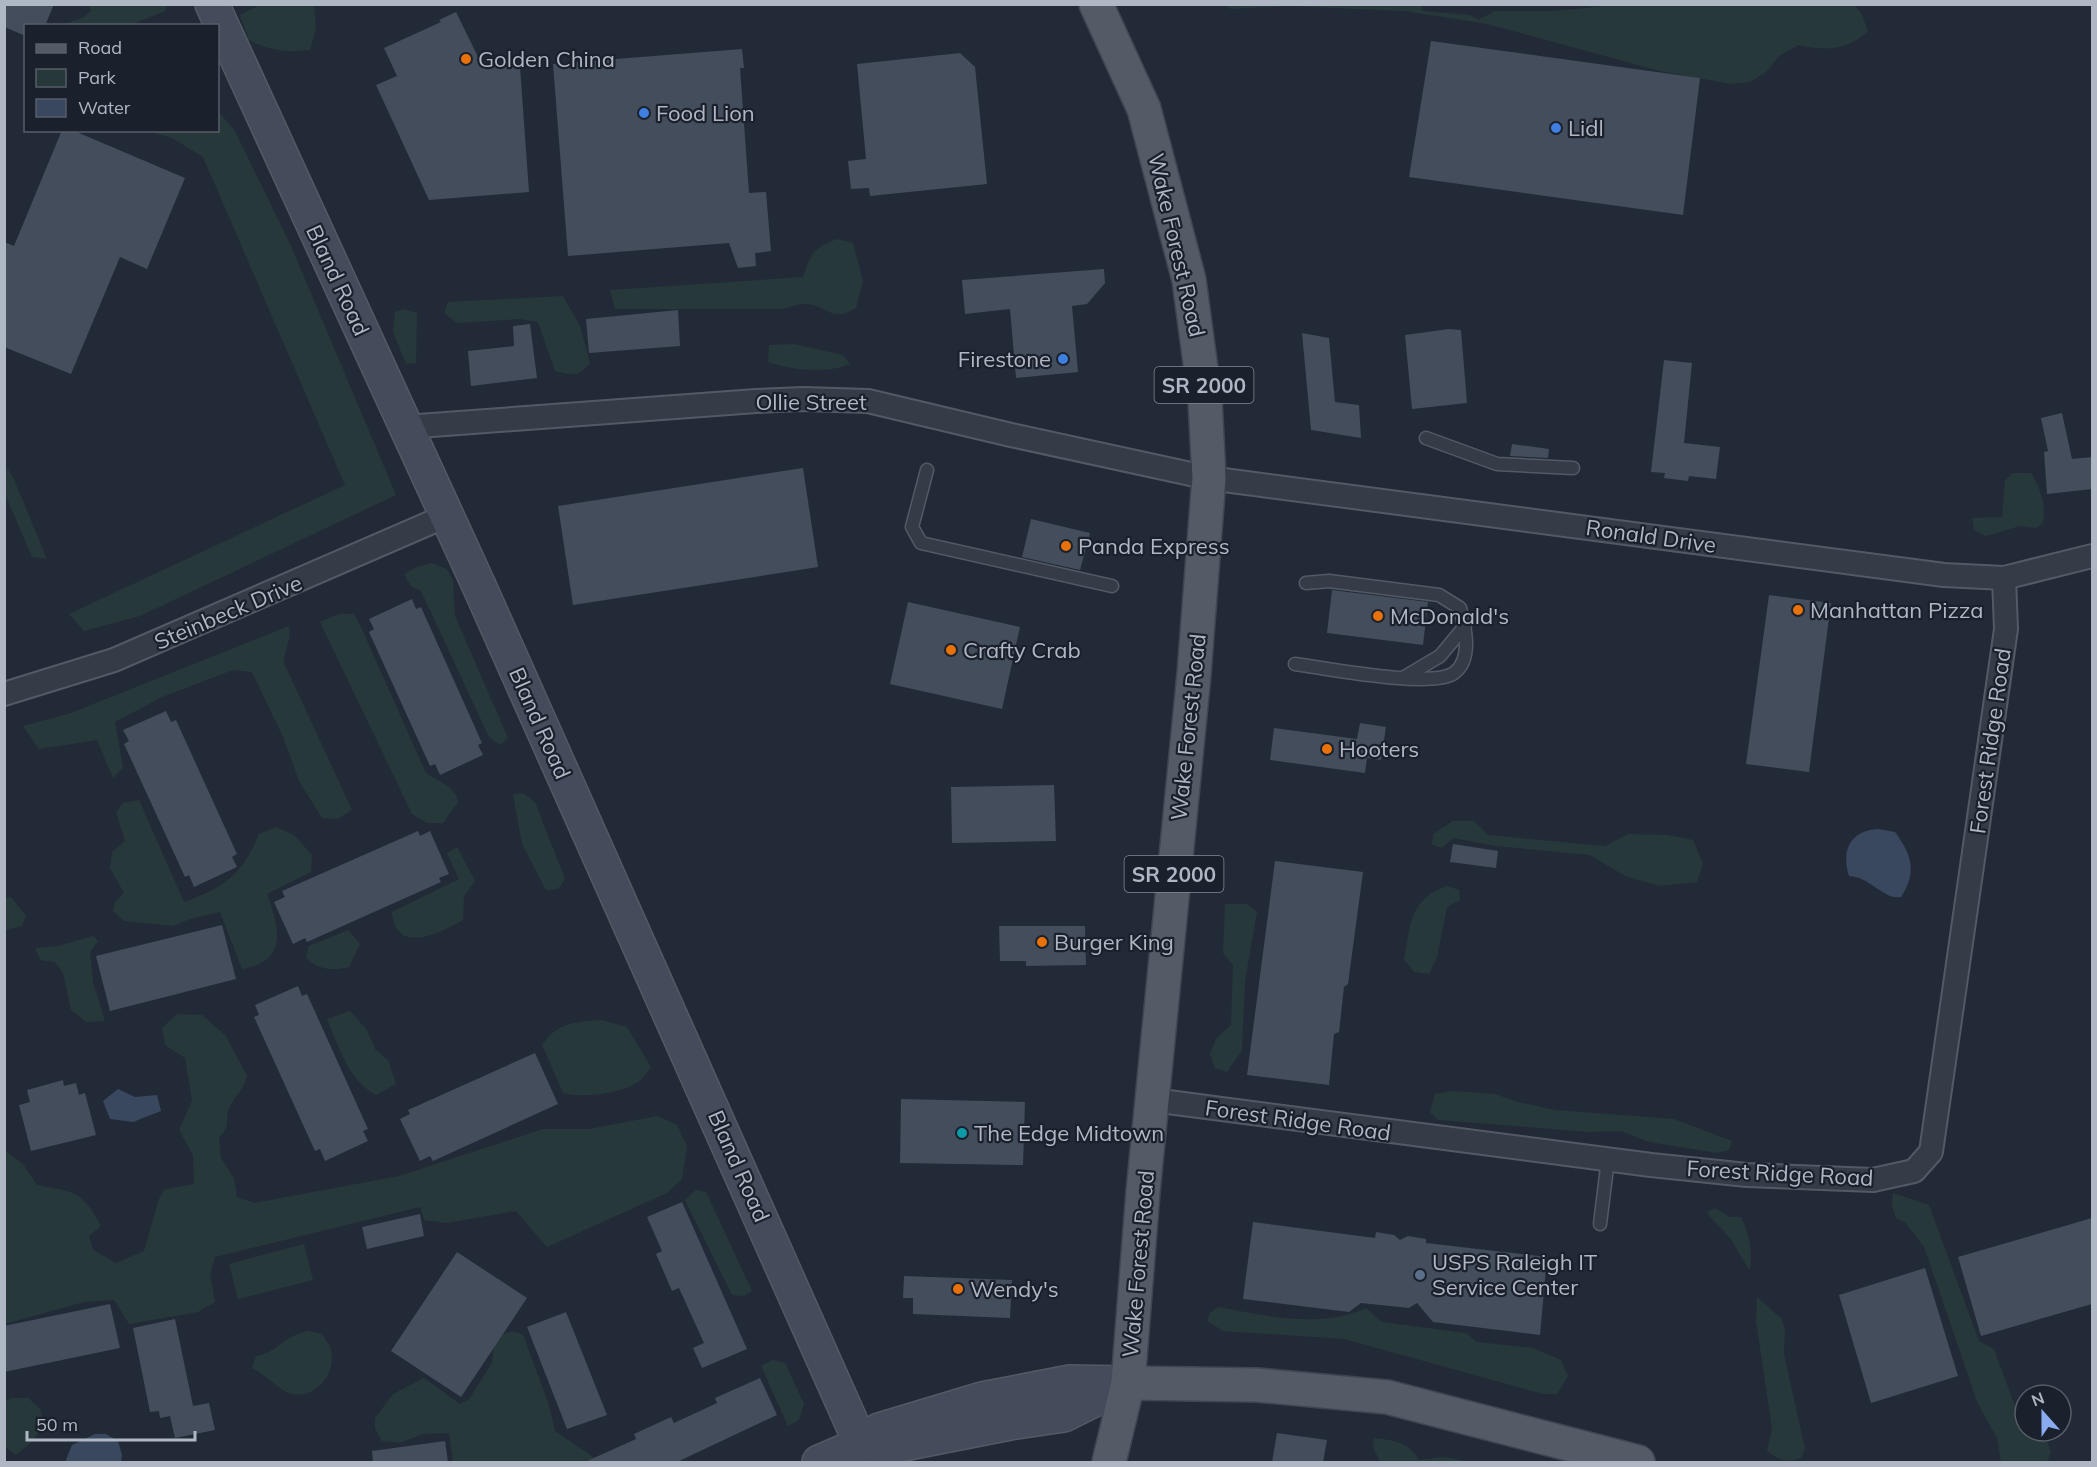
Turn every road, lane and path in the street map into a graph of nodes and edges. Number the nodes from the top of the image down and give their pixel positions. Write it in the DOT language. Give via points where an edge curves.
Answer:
graph roads {
  1 [pos="212,4"];
  2 [pos="1096,4"];
  3 [pos="405,427"];
  4 [pos="1426,438"];
  5 [pos="1573,468"];
  6 [pos="927,470"];
  7 [pos="1209,478"];
  8 [pos="446,516"];
  9 [pos="2092,556"];
  10 [pos="2004,578"];
  11 [pos="1306,583"];
  12 [pos="1112,586"];
  13 [pos="1465,626"];
  14 [pos="1295,664"];
  15 [pos="1403,678"];
  16 [pos="4,694"];
  17 [pos="1153,1100"];
  18 [pos="1608,1160"];
  19 [pos="1600,1224"];
  20 [pos="1128,1383"];
  21 [pos="861,1444"];
  22 [pos="819,1462"];
  23 [pos="1108,1462"];
  24 [pos="1638,1462"];
  1 -- 3 [label="street, Bland Road"];
  2 -- 7 [label="main road, Wake Forest Road / SR 2000" via="1144,109 1189,280 1205,399"];
  3 -- 7 [label="street, Ollie Street" via="733,402 851,399"];
  3 -- 8 [label="street, Bland Road"];
  4 -- 5 [label="lane" via="1497,464"];
  6 -- 12 [label="lane" via="912,527 921,543"];
  7 -- 10 [label="street, Ronald Drive" via="1952,576"];
  7 -- 17 [label="main road, Wake Forest Road / SR 2000"];
  8 -- 16 [label="street, Steinbeck Drive" via="114,660"];
  8 -- 21 [label="street, Bland Road"];
  9 -- 10 [label="street, Ronald Drive"];
  10 -- 18 [label="street, Forest Ridge Road" via="2006,629 1960,963 1928,1158 1914,1171 1873,1180 1747,1175"];
  11 -- 13 [label="lane" via="1329,581 1439,595 1460,608"];
  13 -- 15 [label="lane" via="1440,656"];
  13 -- 15 [label="lane" via="1464,661 1453,673 1423,681"];
  14 -- 15 [label="lane"];
  17 -- 18 [label="street, Forest Ridge Road"];
  17 -- 20 [label="main road, Wake Forest Road / SR 2000"];
  18 -- 19 [label="lane"];
  20 -- 21 [label="street" via="1070,1382 982,1399 879,1430"];
  20 -- 23 [label="main road, Wake Forest Road / SR 2000"];
  20 -- 24 [label="main road" via="1257,1385 1387,1397"];
  21 -- 22 [label="street"];
}
